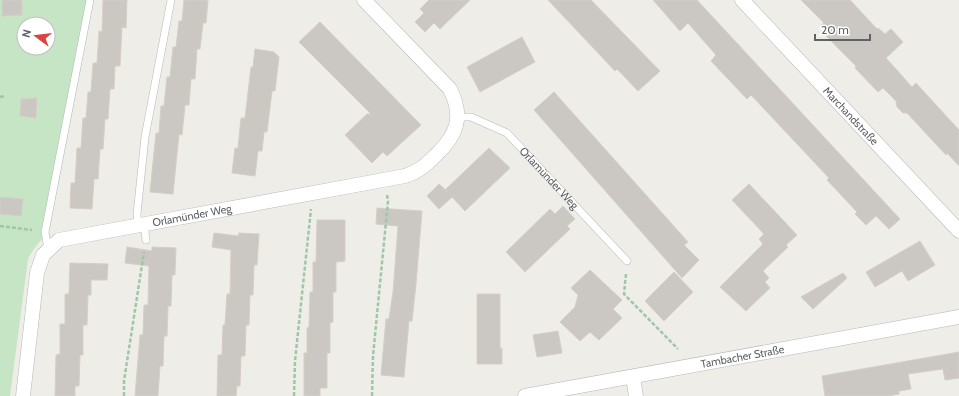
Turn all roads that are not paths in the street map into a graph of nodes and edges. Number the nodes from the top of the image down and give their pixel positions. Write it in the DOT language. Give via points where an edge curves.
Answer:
graph roads {
  1 [pos="90,0"];
  2 [pos="171,0"];
  3 [pos="364,0"];
  4 [pos="742,0"];
  5 [pos="458,117"];
  6 [pos="141,225"];
  7 [pos="959,231"];
  8 [pos="146,240"];
  9 [pos="48,249"];
  10 [pos="627,261"];
  11 [pos="959,317"];
  12 [pos="633,376"];
  13 [pos="23,396"];
  14 [pos="525,396"];
  15 [pos="636,396"];
  1 -- 9 [label="lane" via="45,232"];
  2 -- 6 [label="lane" via="145,137"];
  3 -- 5 [label="street, Orlamünder Weg" via="450,89 456,101"];
  4 -- 7 [label="street, Marchandstraße"];
  5 -- 6 [label="street, Orlamünder Weg" via="449,141 426,166 414,173"];
  5 -- 10 [label="lane, Orlamünder Weg" via="471,117 508,133"];
  6 -- 8 [label="lane"];
  6 -- 9 [label="street, Orlamünder Weg" via="59,240"];
  9 -- 13 [label="street" via="43,255 37,273"];
  11 -- 12 [label="street, Tambacher Straße"];
  12 -- 14 [label="street, Tambacher Straße"];
  12 -- 15 [label="street"];
}
